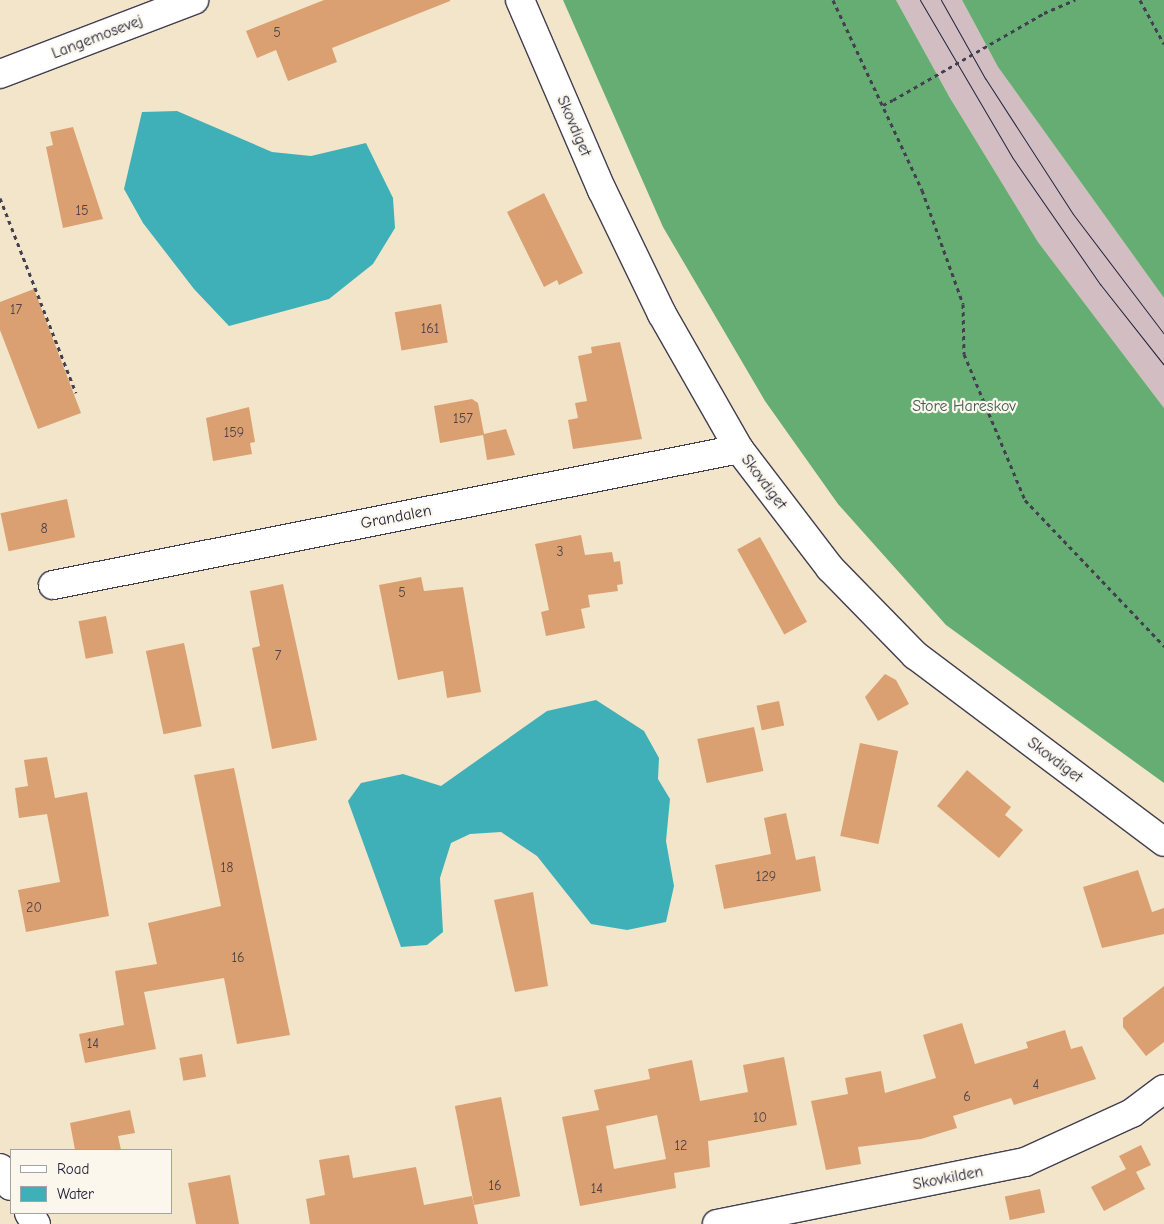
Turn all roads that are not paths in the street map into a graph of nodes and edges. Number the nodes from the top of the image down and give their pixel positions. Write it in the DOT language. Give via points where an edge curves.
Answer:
graph roads {
  1 [pos="194,0"];
  2 [pos="520,0"];
  3 [pos="0,74"];
  4 [pos="739,449"];
  5 [pos="53,585"];
  6 [pos="1164,842"];
  7 [pos="1164,1089"];
  8 [pos="0,1168"];
  9 [pos="10,1184"];
  10 [pos="717,1224"];
  1 -- 3 [label="street, Langemosevej"];
  2 -- 4 [label="street, Skovdiget" via="602,190 662,314"];
  4 -- 5 [label="street, Grandalen"];
  4 -- 6 [label="street, Skovdiget" via="830,568 915,655"];
  7 -- 10 [label="street, Skovkilden" via="1132,1113 1025,1162"];
  8 -- 9 [label="street"];
}
